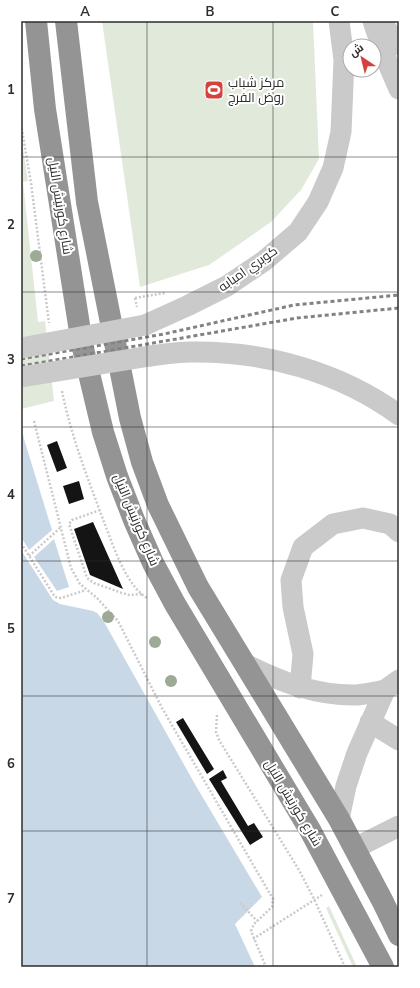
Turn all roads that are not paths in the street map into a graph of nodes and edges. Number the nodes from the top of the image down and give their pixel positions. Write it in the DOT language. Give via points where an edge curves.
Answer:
graph roads {
  1 [pos="36,21"];
  2 [pos="66,21"];
  3 [pos="339,21"];
  4 [pos="373,21"];
  5 [pos="379,21"];
  6 [pos="343,38"];
  7 [pos="386,51"];
  8 [pos="345,78"];
  9 [pos="399,89"];
  10 [pos="21,348"];
  11 [pos="21,377"];
  12 [pos="399,415"];
  13 [pos="399,532"];
  14 [pos="246,665"];
  15 [pos="393,685"];
  16 [pos="300,688"];
  17 [pos="370,722"];
  18 [pos="399,740"];
  19 [pos="339,819"];
  20 [pos="399,826"];
  21 [pos="355,848"];
  22 [pos="391,902"];
  23 [pos="399,935"];
  24 [pos="383,967"];
  1 -- 24 [label="highway, شارع كورنيش النيل" via="44,109 82,344 103,432 117,476 153,562 175,604 310,830"];
  2 -- 14 [label="highway, شارع كورنيش النيل" via="87,202 130,418 142,462 158,505 198,586"];
  3 -- 6 [label="street, كوبري امبابه"];
  4 -- 7 [label="street"];
  5 -- 7 [label="street" via="384,26"];
  7 -- 9 [label="street"];
  8 -- 10 [label="street, كوبري امبابه, bridge" via="341,132 333,168 318,202 298,232 264,261 227,286 145,325"];
  11 -- 12 [label="street, bridge" via="150,356 192,352 234,353 275,360 315,371 354,388"];
  13 -- 16 [label="street" via="390,524 363,518 333,524 303,547 291,580 293,607 304,654"];
  14 -- 16 [label="street"];
  14 -- 19 [label="highway, شارع كورنيش النيل"];
  15 -- 16 [label="street" via="358,695"];
  15 -- 17 [label="street"];
  17 -- 18 [label="street"];
  17 -- 19 [label="street" via="357,753"];
  19 -- 21 [label="highway, شارع كورنيش النيل"];
  20 -- 21 [label="street"];
  21 -- 22 [label="highway, شارع كورنيش النيل"];
  22 -- 23 [label="highway, شارع كورنيش النيل"];
}
